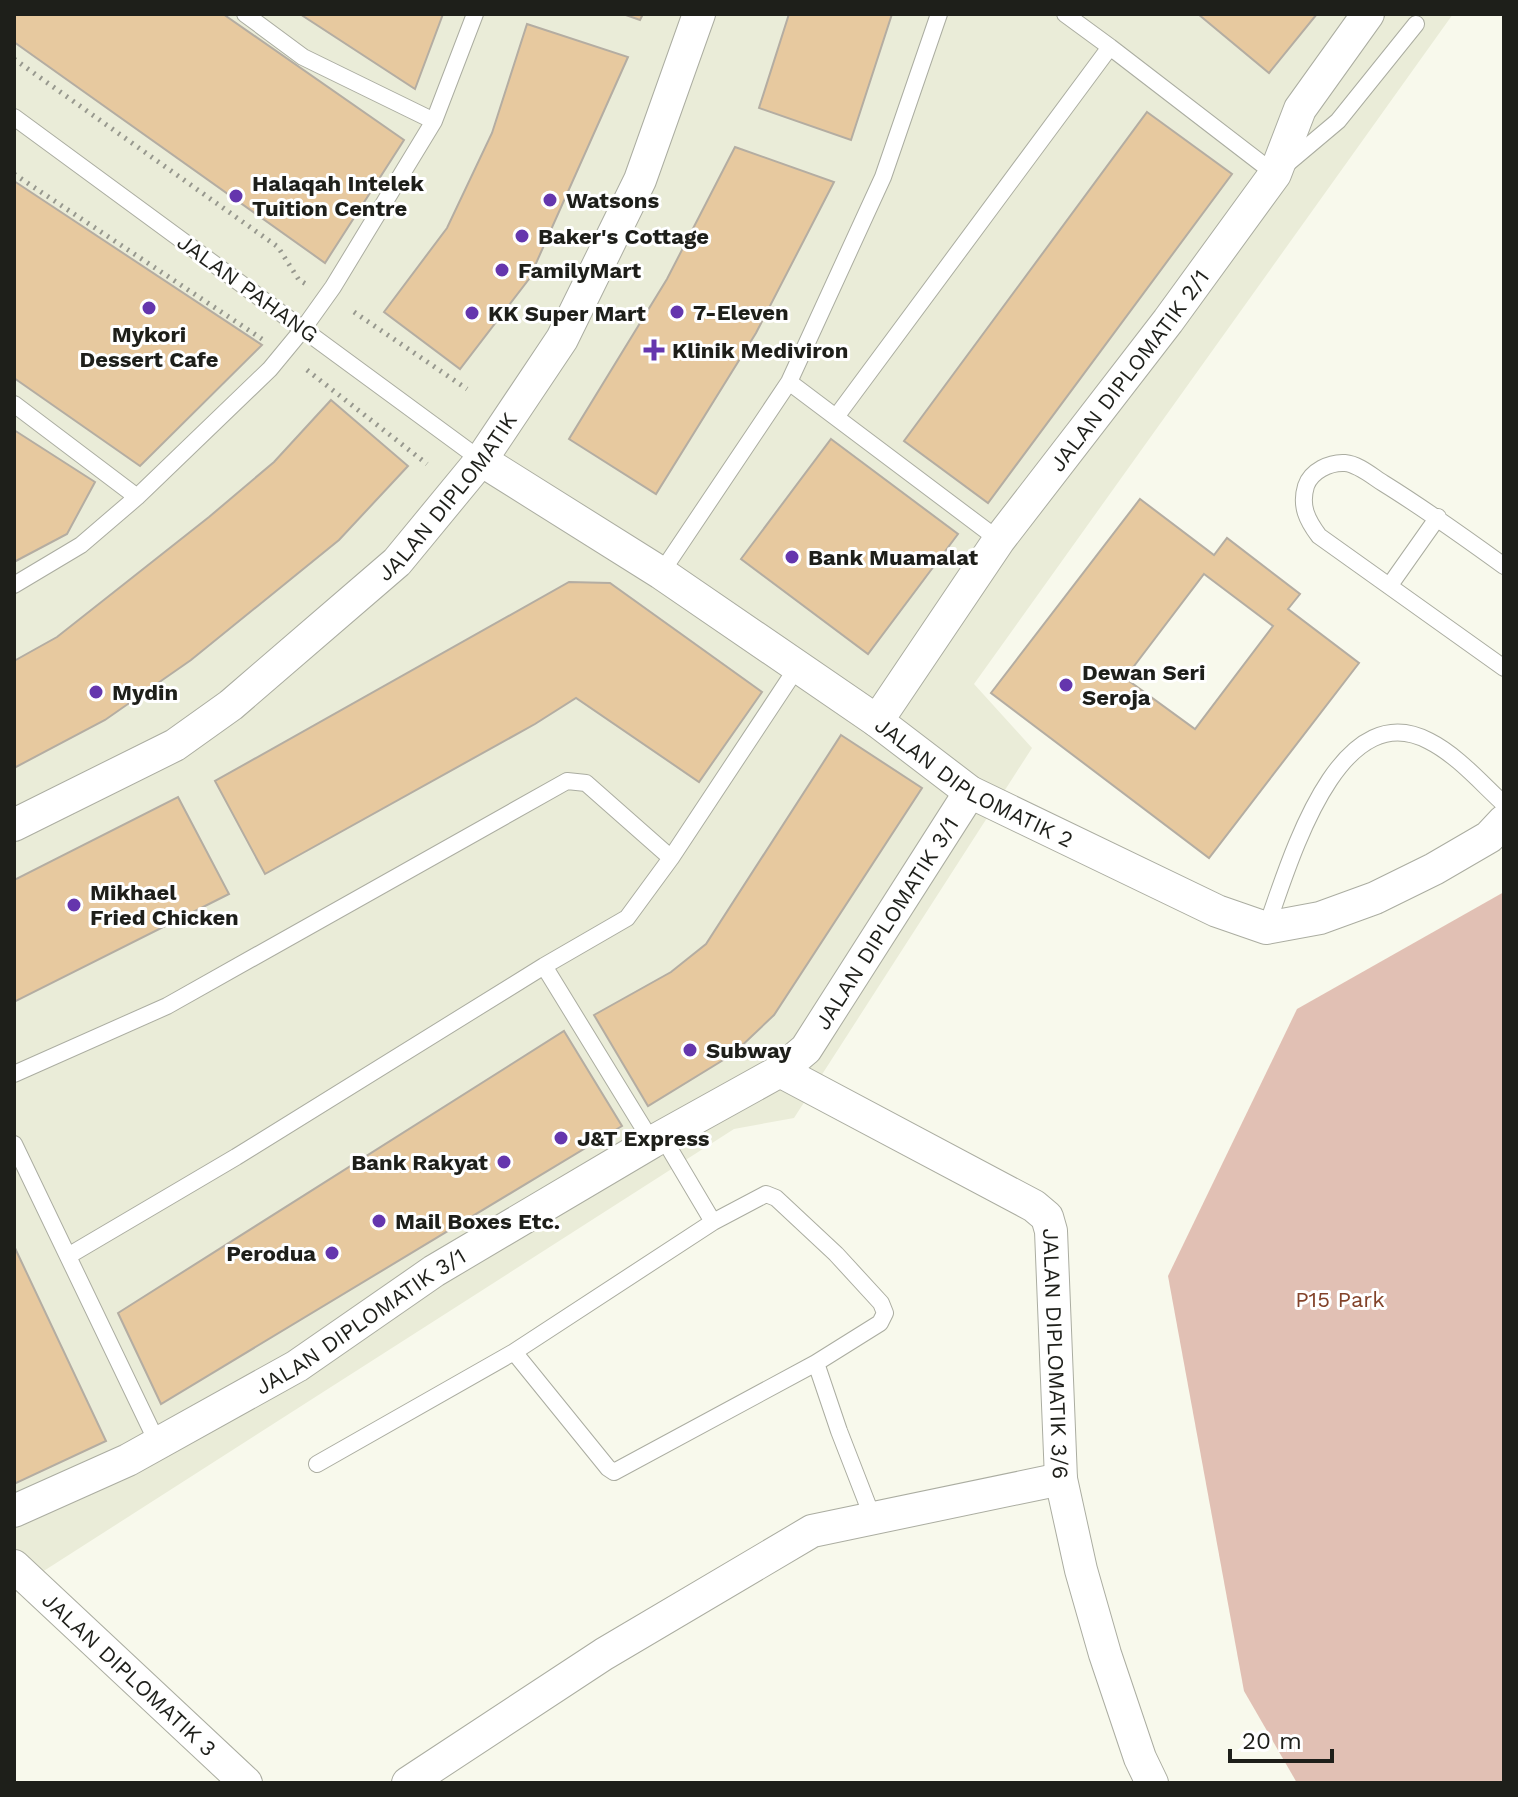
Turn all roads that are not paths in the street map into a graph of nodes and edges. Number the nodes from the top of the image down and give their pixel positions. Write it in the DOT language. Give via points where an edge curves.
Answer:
graph roads {
  1 [pos="245,14"];
  2 [pos="475,14"];
  3 [pos="699,14"];
  4 [pos="939,14"];
  5 [pos="1065,14"];
  6 [pos="1368,14"];
  7 [pos="1416,24"];
  8 [pos="1110,47"];
  9 [pos="14,117"];
  10 [pos="434,121"];
  11 [pos="1275,174"];
  12 [pos="303,329"];
  13 [pos="789,382"];
  14 [pos="14,404"];
  15 [pos="836,417"];
  16 [pos="481,460"];
  17 [pos="137,497"];
  18 [pos="1438,517"];
  19 [pos="999,540"];
  20 [pos="1504,566"];
  21 [pos="661,573"];
  22 [pos="14,585"];
  23 [pos="1390,585"];
  24 [pos="798,666"];
  25 [pos="1504,668"];
  26 [pos="877,721"];
  27 [pos="970,792"];
  28 [pos="1504,804"];
  29 [pos="1504,821"];
  30 [pos="14,825"];
  31 [pos="671,858"];
  32 [pos="1266,928"];
  33 [pos="544,966"];
  34 [pos="780,1071"];
  35 [pos="14,1074"];
  36 [pos="657,1139"];
  37 [pos="14,1144"];
  38 [pos="713,1222"];
  39 [pos="68,1256"];
  40 [pos="514,1352"];
  41 [pos="816,1363"];
  42 [pos="158,1444"];
  43 [pos="317,1464"];
  44 [pos="1061,1479"];
  45 [pos="14,1511"];
  46 [pos="872,1516"];
  47 [pos="14,1566"];
  48 [pos="246,1783"];
  49 [pos="408,1783"];
  50 [pos="1152,1783"];
  1 -- 10 [label="lane" via="303,57"];
  2 -- 10 [label="lane"];
  3 -- 16 [label="street, JALAN DIPLOMATIK" via="640,180 562,339"];
  4 -- 13 [label="lane" via="883,177"];
  5 -- 8 [label="lane"];
  6 -- 11 [label="street, JALAN DIPLOMATIK 2/1" via="1300,109"];
  7 -- 11 [label="lane" via="1338,121"];
  8 -- 11 [label="lane"];
  8 -- 15 [label="lane"];
  9 -- 12 [label="lane, JALAN PAHANG"];
  10 -- 12 [label="lane"];
  11 -- 19 [label="street, JALAN DIPLOMATIK 2/1"];
  12 -- 16 [label="lane, JALAN PAHANG"];
  12 -- 17 [label="lane" via="270,369"];
  13 -- 15 [label="lane"];
  13 -- 21 [label="lane"];
  14 -- 17 [label="lane"];
  15 -- 19 [label="lane"];
  16 -- 21 [label="street, JALAN DIPLOMATIK 2"];
  16 -- 30 [label="street, JALAN DIPLOMATIK" via="397,562 231,705 175,745"];
  17 -- 22 [label="lane" via="81,545"];
  18 -- 20 [label="lane"];
  18 -- 23 [label="lane"];
  18 -- 23 [label="lane" via="1347,463 1326,465 1308,478 1305,518 1319,536"];
  19 -- 26 [label="street, JALAN DIPLOMATIK 2/1"];
  21 -- 24 [label="street, JALAN DIPLOMATIK 2"];
  23 -- 25 [label="lane"];
  24 -- 26 [label="street, JALAN DIPLOMATIK 2"];
  24 -- 31 [label="lane"];
  26 -- 27 [label="street, JALAN DIPLOMATIK 2"];
  27 -- 32 [label="street, JALAN DIPLOMATIK 2" via="1217,911"];
  27 -- 34 [label="street, JALAN DIPLOMATIK 3/1" via="806,1049"];
  28 -- 32 [label="lane" via="1428,740 1387,734 1365,742 1343,760 1324,787"];
  29 -- 32 [label="street, JALAN DIPLOMATIK 2" via="1489,837 1375,898 1320,918"];
  31 -- 33 [label="lane" via="627,918"];
  31 -- 35 [label="lane" via="586,783 567,781 167,1006"];
  33 -- 36 [label="lane"];
  33 -- 39 [label="lane"];
  34 -- 36 [label="street, JALAN DIPLOMATIK 3/1"];
  34 -- 44 [label="street, JALAN DIPLOMATIK 3/6" via="1047,1217"];
  36 -- 38 [label="lane"];
  36 -- 42 [label="street, JALAN DIPLOMATIK 3/1" via="434,1271 297,1366"];
  37 -- 39 [label="lane"];
  38 -- 40 [label="lane"];
  38 -- 41 [label="lane" via="754,1198 776,1198 881,1303 885,1313 880,1323"];
  39 -- 42 [label="lane"];
  40 -- 41 [label="lane" via="614,1472"];
  40 -- 43 [label="lane"];
  41 -- 46 [label="lane"];
  42 -- 45 [label="street, JALAN DIPLOMATIK 3/1"];
  44 -- 46 [label="street"];
  44 -- 50 [label="street, JALAN DIPLOMATIK 3/6" via="1105,1654"];
  46 -- 49 [label="street" via="802,1536 604,1654"];
  47 -- 48 [label="street, JALAN DIPLOMATIK 3"];
}
